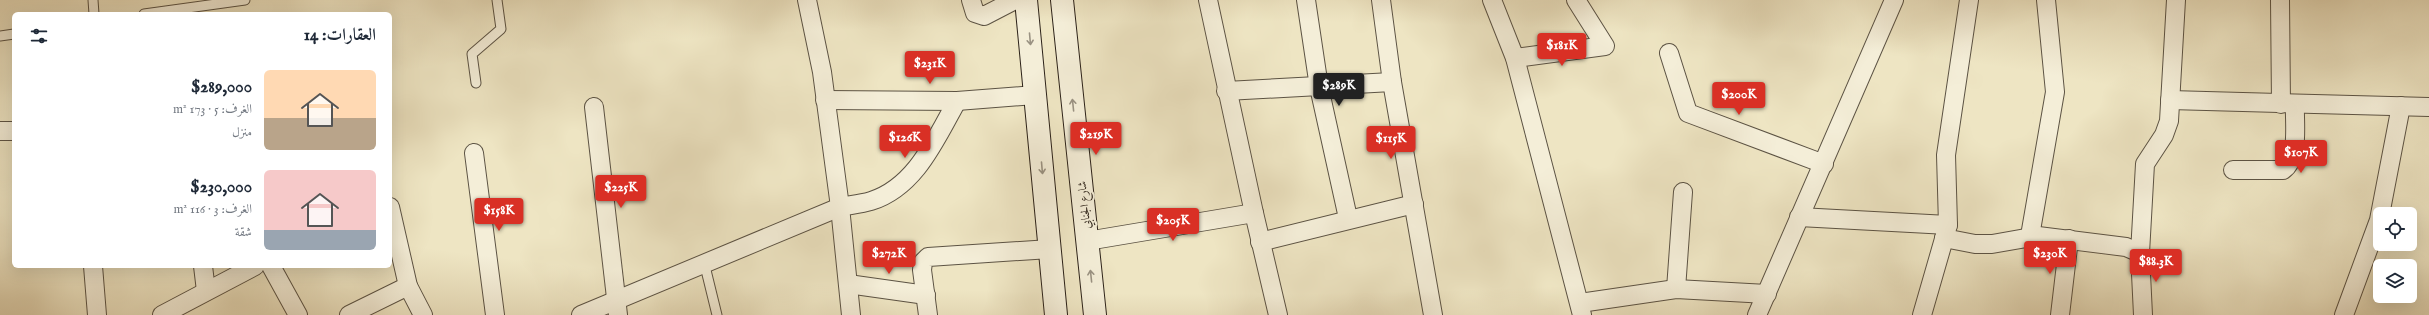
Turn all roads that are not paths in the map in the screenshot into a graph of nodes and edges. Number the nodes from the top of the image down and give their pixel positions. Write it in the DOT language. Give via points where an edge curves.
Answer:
graph roads {
  1 [pos="93,0"];
  2 [pos="245,0"];
  3 [pos="497,0"];
  4 [pos="806,0"];
  5 [pos="971,0"];
  6 [pos="1016,0"];
  7 [pos="1026,0"];
  8 [pos="1062,0"];
  9 [pos="1208,0"];
  10 [pos="1306,0"];
  11 [pos="1381,0"];
  12 [pos="1492,0"];
  13 [pos="1576,0"];
  14 [pos="1894,0"];
  15 [pos="1969,0"];
  16 [pos="2046,0"];
  17 [pos="2176,0"];
  18 [pos="2280,0"];
  19 [pos="94,12"];
  20 [pos="158,12"];
  21 [pos="12,34"];
  22 [pos="0,36"];
  23 [pos="1669,53"];
  24 [pos="1515,58"];
  25 [pos="1392,82"];
  26 [pos="476,83"];
  27 [pos="1319,87"];
  28 [pos="1226,91"];
  29 [pos="1035,95"];
  30 [pos="825,100"];
  31 [pos="2170,100"];
  32 [pos="957,101"];
  33 [pos="2288,104"];
  34 [pos="2401,106"];
  35 [pos="594,107"];
  36 [pos="2429,107"];
  37 [pos="12,131"];
  38 [pos="0,132"];
  39 [pos="474,153"];
  40 [pos="1824,164"];
  41 [pos="2234,170"];
  42 [pos="1683,192"];
  43 [pos="1414,204"];
  44 [pos="840,207"];
  45 [pos="1254,213"];
  46 [pos="392,216"];
  47 [pos="1799,217"];
  48 [pos="1348,218"];
  49 [pos="1946,231"];
  50 [pos="2030,236"];
  51 [pos="2069,239"];
  52 [pos="1087,241"];
  53 [pos="1260,242"];
  54 [pos="1050,249"];
  55 [pos="2140,253"];
  56 [pos="704,262"];
  57 [pos="93,268"];
  58 [pos="203,268"];
  59 [pos="251,268"];
  60 [pos="272,268"];
  61 [pos="848,284"];
  62 [pos="408,286"];
  63 [pos="1676,290"];
  64 [pos="206,291"];
  65 [pos="1767,294"];
  66 [pos="926,295"];
  67 [pos="617,308"];
  68 [pos="1581,309"];
  69 [pos="97,315"];
  70 [pos="162,315"];
  71 [pos="298,315"];
  72 [pos="349,315"];
  73 [pos="423,315"];
  74 [pos="495,315"];
  75 [pos="581,315"];
  76 [pos="717,315"];
  77 [pos="851,315"];
  78 [pos="928,315"];
  79 [pos="1056,315"];
  80 [pos="1095,315"];
  81 [pos="1278,315"];
  82 [pos="1432,315"];
  83 [pos="1757,315"];
  84 [pos="1922,315"];
  85 [pos="2060,315"];
  86 [pos="2143,315"];
  87 [pos="2344,315"];
  1 -- 19 [label="lane"];
  2 -- 20 [label="lane"];
  3 -- 26 [label="lane" via="501,29 472,54"];
  4 -- 30 [label="street" via="822,72"];
  5 -- 6 [label="street" via="975,13 984,16"];
  7 -- 29 [label="street, one-way"];
  52 -- 8 [label="street, شارع الجنابي, one-way"];
  9 -- 28 [label="street"];
  10 -- 27 [label="street"];
  11 -- 25 [label="street"];
  12 -- 24 [label="street"];
  13 -- 24 [label="street" via="1605,46"];
  14 -- 40 [label="street"];
  15 -- 49 [label="street" via="1946,155"];
  16 -- 50 [label="street" via="2055,92"];
  17 -- 31 [label="street"];
  18 -- 33 [label="street"];
  21 -- 22 [label="lane"];
  23 -- 40 [label="street" via="1688,113"];
  24 -- 68 [label="street"];
  25 -- 27 [label="street"];
  25 -- 43 [label="street"];
  27 -- 28 [label="street"];
  27 -- 48 [label="street"];
  28 -- 45 [label="street"];
  29 -- 32 [label="street"];
  29 -- 54 [label="street, one-way"];
  30 -- 32 [label="street"];
  30 -- 44 [label="street"];
  31 -- 33 [label="street"];
  31 -- 55 [label="street" via="2169,121 2164,135 2145,164"];
  32 -- 44 [label="street" via="930,149 918,167 903,182 871,201"];
  33 -- 34 [label="street"];
  33 -- 41 [label="street" via="2293,158 2289,166 2284,170"];
  34 -- 36 [label="street"];
  34 -- 87 [label="street" via="2378,220"];
  35 -- 67 [label="street"];
  37 -- 38 [label="street"];
  39 -- 74 [label="street"];
  40 -- 47 [label="street"];
  42 -- 63 [label="street"];
  43 -- 48 [label="street"];
  43 -- 82 [label="street"];
  44 -- 56 [label="street"];
  44 -- 61 [label="street"];
  45 -- 52 [label="street"];
  45 -- 53 [label="street"];
  46 -- 62 [label="street"];
  47 -- 49 [label="street"];
  47 -- 65 [label="street"];
  48 -- 53 [label="street"];
  49 -- 50 [label="street" via="1975,244 1992,244"];
  49 -- 84 [label="street"];
  50 -- 51 [label="street"];
  51 -- 55 [label="street" via="2126,247"];
  51 -- 85 [label="street"];
  80 -- 52 [label="street, شارع الجنابي, one-way"];
  53 -- 81 [label="street"];
  54 -- 66 [label="street" via="928,257 923,262 922,270"];
  54 -- 79 [label="street"];
  55 -- 86 [label="street"];
  56 -- 67 [label="street"];
  56 -- 76 [label="lane"];
  57 -- 69 [label="street"];
  58 -- 64 [label="street"];
  59 -- 64 [label="street"];
  60 -- 71 [label="street"];
  61 -- 66 [label="street"];
  61 -- 77 [label="street"];
  62 -- 72 [label="street"];
  62 -- 73 [label="street"];
  63 -- 65 [label="street"];
  63 -- 68 [label="street"];
  64 -- 70 [label="street"];
  65 -- 83 [label="street"];
  66 -- 78 [label="street"];
  67 -- 75 [label="street"];
}
